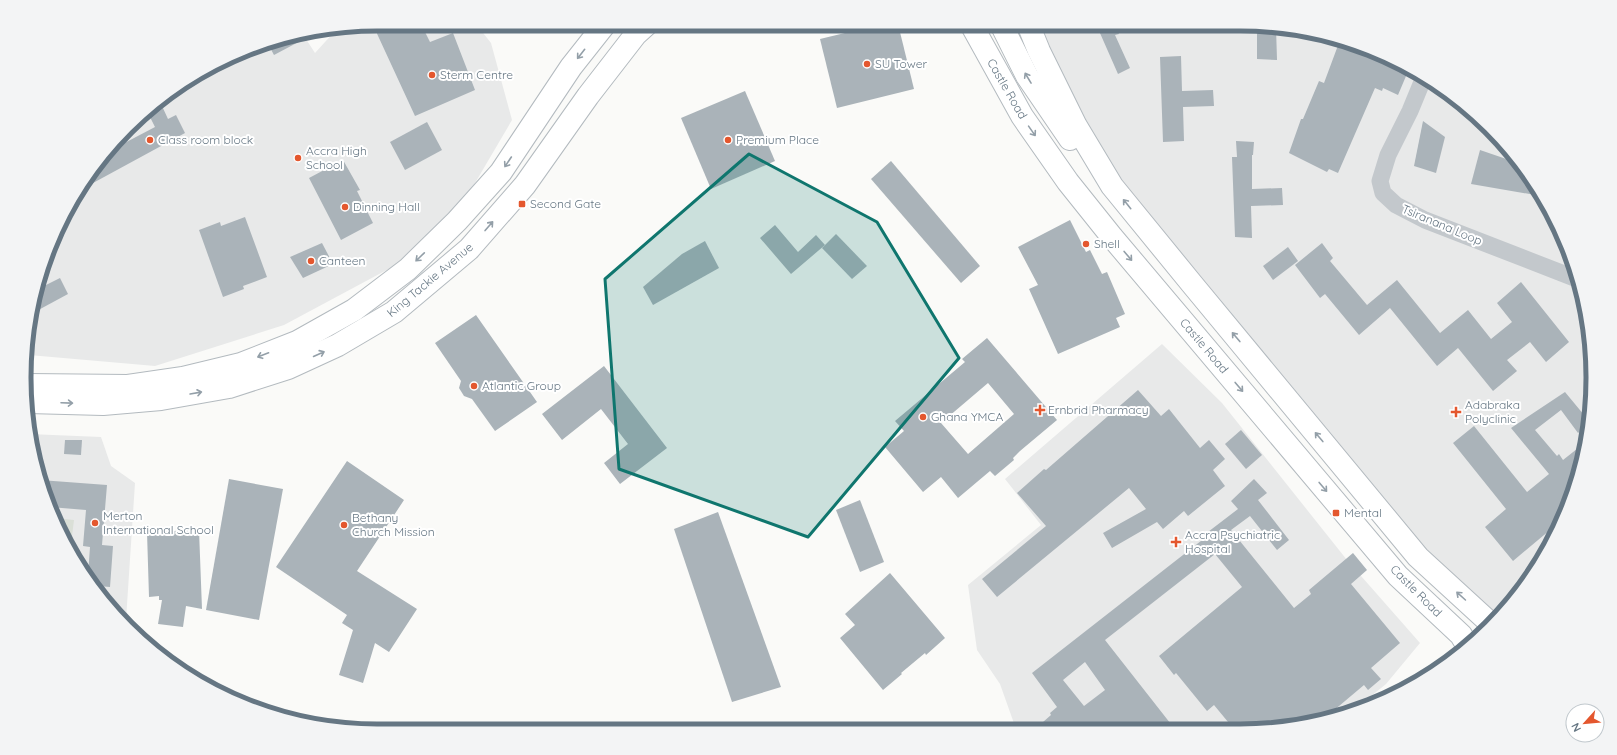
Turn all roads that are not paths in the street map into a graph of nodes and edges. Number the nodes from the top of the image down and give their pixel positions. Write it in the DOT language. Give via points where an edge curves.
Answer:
graph roads {
  1 [pos="600,31"];
  2 [pos="639,31"];
  3 [pos="975,31"];
  4 [pos="1004,31"];
  5 [pos="1031,31"];
  6 [pos="1422,83"];
  7 [pos="1112,186"];
  8 [pos="1571,276"];
  9 [pos="31,385"];
  10 [pos="32,402"];
  11 [pos="1487,620"];
  12 [pos="1467,640"];
  1 -- 9 [label="main road, King Tackie Avenue, one-way" via="571,67 501,172 457,221 408,269 354,310 297,342 241,364 183,378 128,386"];
  10 -- 2 [label="main road, King Tackie Avenue, one-way" via="103,404 161,399 229,387 288,368 338,345 394,312 469,249 525,186 588,96"];
  3 -- 12 [label="main road, Castle Road, one-way" via="1022,116 1068,182 1398,576"];
  7 -- 4 [label="main road, one-way" via="1072,140 1041,98"];
  5 -- 7 [label="main road" via="1069,114"];
  6 -- 8 [label="street, Tsiranana Loop" via="1388,155 1380,181 1383,193 1396,205 1425,220"];
  11 -- 7 [label="main road, one-way" via="1418,557"];
}
